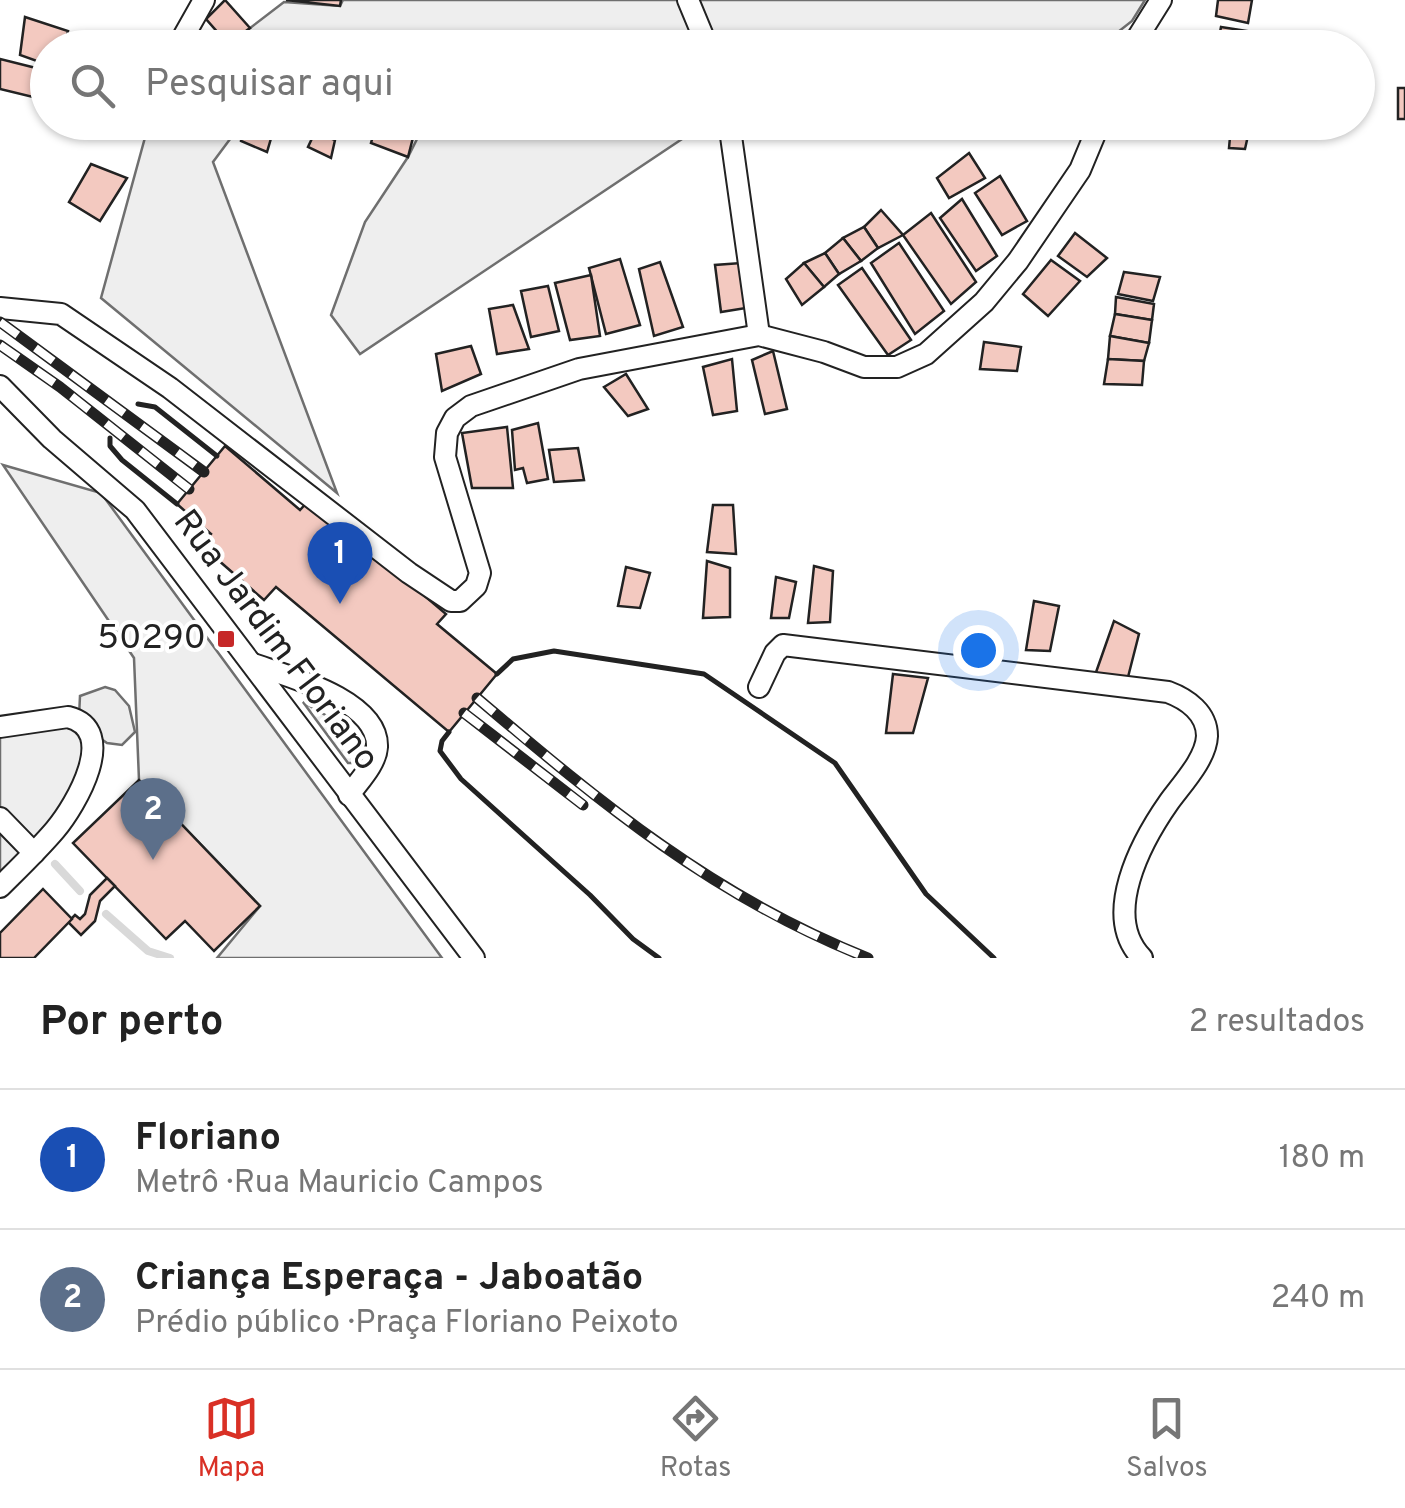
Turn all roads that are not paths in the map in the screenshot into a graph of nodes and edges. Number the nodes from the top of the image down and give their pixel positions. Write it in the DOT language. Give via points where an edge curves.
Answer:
graph roads {
  1 [pos="204,0"];
  2 [pos="688,0"];
  3 [pos="1161,0"];
  4 [pos="187,30"];
  5 [pos="700,30"];
  6 [pos="1142,30"];
  7 [pos="732,140"];
  8 [pos="1092,140"];
  9 [pos="0,308"];
  10 [pos="759,335"];
  11 [pos="0,386"];
  12 [pos="253,664"];
  13 [pos="758,687"];
  14 [pos="0,727"];
  15 [pos="350,794"];
  16 [pos="0,818"];
  17 [pos="34,853"];
  18 [pos="0,887"];
  19 [pos="474,958"];
  20 [pos="1142,958"];
  1 -- 4 [label="street"];
  2 -- 5 [label="street"];
  3 -- 6 [label="street"];
  7 -- 10 [label="street"];
  8 -- 10 [label="street" via="1080,170 1018,261 926,354 897,367 864,367"];
  9 -- 10 [label="street" via="61,314 170,388 451,601 468,597 480,572 445,457 455,418 470,406 578,369"];
  11 -- 12 [label="street, Rua Jardim Floriano" via="135,510"];
  12 -- 15 [label="street, Rua Jardim Floriano"];
  12 -- 15 [label="street" via="348,703 369,723 377,747"];
  13 -- 20 [label="street" via="783,645 1183,698 1197,710 1207,739 1134,867 1124,928"];
  14 -- 17 [label="street" via="68,717 93,740 70,808"];
  15 -- 19 [label="street, Rua Jardim Floriano"];
  16 -- 17 [label="street"];
  17 -- 18 [label="street"];
}
